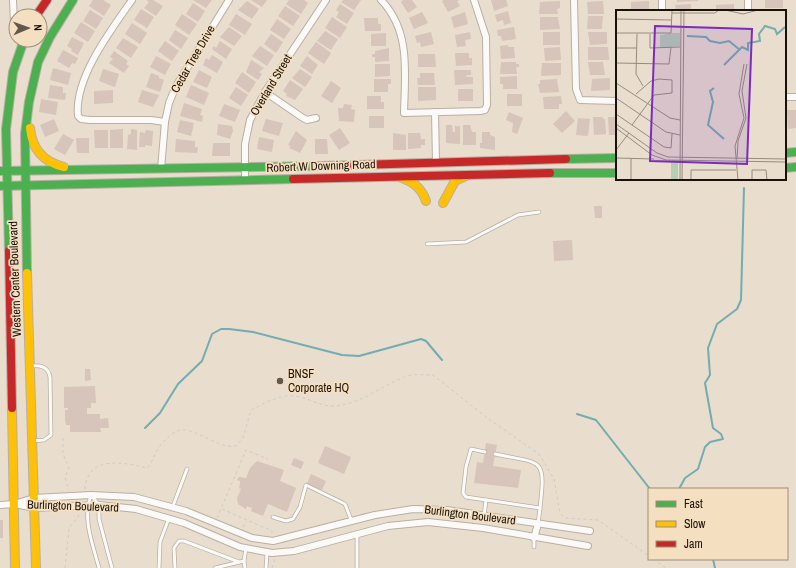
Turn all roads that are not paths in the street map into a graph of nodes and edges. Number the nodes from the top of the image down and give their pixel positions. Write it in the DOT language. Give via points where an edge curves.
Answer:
graph roads {
  1 [pos="73,0"];
  2 [pos="132,0"];
  3 [pos="229,0"];
  4 [pos="326,0"];
  5 [pos="381,0"];
  6 [pos="474,0"];
  7 [pos="574,0"];
  8 [pos="20,48"];
  9 [pos="266,92"];
  10 [pos="616,101"];
  11 [pos="29,102"];
  12 [pos="435,112"];
  13 [pos="316,118"];
  14 [pos="164,122"];
  15 [pos="796,152"];
  16 [pos="786,153"];
  17 [pos="616,158"];
  18 [pos="436,162"];
  19 [pos="796,167"];
  20 [pos="244,168"];
  21 [pos="786,168"];
  22 [pos="108,169"];
  23 [pos="161,169"];
  24 [pos="3,171"];
  25 [pos="25,171"];
  26 [pos="616,173"];
  27 [pos="470,174"];
  28 [pos="397,176"];
  29 [pos="245,180"];
  30 [pos="3,186"];
  31 [pos="25,186"];
  32 [pos="426,201"];
  33 [pos="443,203"];
  34 [pos="539,212"];
  35 [pos="428,244"];
  36 [pos="30,366"];
  37 [pos="32,441"];
  38 [pos="485,452"];
  39 [pos="495,454"];
  40 [pos="188,469"];
  41 [pos="87,495"];
  42 [pos="34,498"];
  43 [pos="486,500"];
  44 [pos="14,504"];
  45 [pos="0,505"];
  46 [pos="99,505"];
  47 [pos="84,506"];
  48 [pos="174,507"];
  49 [pos="34,508"];
  50 [pos="540,508"];
  51 [pos="484,516"];
  52 [pos="273,517"];
  53 [pos="169,518"];
  54 [pos="352,522"];
  55 [pos="538,524"];
  56 [pos="483,528"];
  57 [pos="590,531"];
  58 [pos="357,534"];
  59 [pos="534,538"];
  60 [pos="260,540"];
  61 [pos="588,546"];
  62 [pos="534,547"];
  63 [pos="246,548"];
  64 [pos="259,552"];
  65 [pos="267,553"];
  66 [pos="244,561"];
  67 [pos="239,562"];
  68 [pos="15,568"];
  69 [pos="36,568"];
  70 [pos="99,568"];
  71 [pos="112,568"];
  72 [pos="159,568"];
  73 [pos="175,568"];
  74 [pos="215,568"];
  75 [pos="245,568"];
  76 [pos="266,568"];
  77 [pos="357,568"];
  1 -- 11 [label="main road, Western Center Boulevard" via="43,50"];
  2 -- 14 [label="street" via="85,78 78,103 78,116 90,120"];
  3 -- 14 [label="street, Cedar Tree Drive" via="176,86 168,103"];
  4 -- 9 [label="street, Overland Street"];
  5 -- 12 [label="street" via="388,7 403,38 406,58 404,113"];
  6 -- 12 [label="street" via="486,37 487,105 485,110 480,112"];
  7 -- 10 [label="street" via="576,89 580,100"];
  8 -- 24 [label="main road, Western Center Boulevard" via="9,93"];
  9 -- 13 [label="street" via="303,118"];
  9 -- 20 [label="street, Overland Street" via="250,120"];
  11 -- 22 [label="main road" via="30,136 42,157 52,164 64,167 102,165"];
  11 -- 25 [label="main road, Western Center Boulevard" via="25,134"];
  12 -- 18 [label="street"];
  14 -- 23 [label="street, Cedar Tree Drive"];
  15 -- 16 [label="main road"];
  17 -- 18 [label="main road, Robert W Downing Road"];
  18 -- 20 [label="main road, Robert W Downing Road"];
  19 -- 21 [label="main road"];
  20 -- 23 [label="main road, Robert W Downing Road"];
  20 -- 29 [label="street, Overland Street"];
  22 -- 23 [label="main road, Robert W Downing Road"];
  22 -- 25 [label="main road, Robert W Downing Road"];
  24 -- 25 [label="main road, Robert W Downing Road"];
  24 -- 30 [label="main road, Western Center Boulevard"];
  25 -- 31 [label="main road, Western Center Boulevard"];
  26 -- 27 [label="main road, Robert W Downing Road"];
  27 -- 28 [label="main road, Robert W Downing Road"];
  27 -- 33 [label="main road" via="455,181"];
  28 -- 29 [label="main road, Robert W Downing Road"];
  28 -- 32 [label="main road" via="420,187"];
  29 -- 31 [label="main road, Robert W Downing Road"];
  30 -- 31 [label="main road, Robert W Downing Road"];
  30 -- 44 [label="main road, Western Center Boulevard"];
  31 -- 36 [label="main road, Western Center Boulevard"];
  34 -- 35 [label="lane" via="518,216 466,242"];
  36 -- 37 [label="main road, Western Center Boulevard"];
  36 -- 37 [label="lane" via="42,366 49,372 52,431 49,438"];
  37 -- 42 [label="main road, Western Center Boulevard"];
  38 -- 43 [label="lane" via="471,450 463,493 466,497"];
  39 -- 50 [label="lane" via="536,462 541,468 543,478"];
  40 -- 48 [label="lane"];
  41 -- 42 [label="street, Burlington Boulevard"];
  41 -- 46 [label="lane"];
  41 -- 47 [label="lane"];
  41 -- 48 [label="street, Burlington Boulevard" via="134,497"];
  42 -- 44 [label="street, Burlington Boulevard"];
  42 -- 49 [label="main road, Western Center Boulevard"];
  43 -- 50 [label="lane"];
  43 -- 51 [label="lane"];
  44 -- 45 [label="street"];
  44 -- 49 [label="street, Burlington Boulevard"];
  44 -- 68 [label="main road, Western Center Boulevard"];
  46 -- 47 [label="street, Burlington Boulevard"];
  46 -- 53 [label="street, Burlington Boulevard" via="136,509"];
  46 -- 71 [label="lane" via="99,519"];
  47 -- 49 [label="street, Burlington Boulevard"];
  47 -- 70 [label="lane"];
  48 -- 53 [label="street"];
  48 -- 60 [label="street, Burlington Boulevard"];
  49 -- 69 [label="main road, Western Center Boulevard"];
  50 -- 55 [label="lane"];
  51 -- 54 [label="street, Burlington Boulevard" via="447,510 413,509"];
  51 -- 55 [label="street, Burlington Boulevard"];
  51 -- 56 [label="street"];
  52 -- 54 [label="lane" via="286,521 293,519 300,508 306,485 345,504"];
  53 -- 63 [label="street, Burlington Boulevard"];
  53 -- 72 [label="lane" via="160,542"];
  54 -- 58 [label="street"];
  54 -- 60 [label="street, Burlington Boulevard" via="274,541"];
  55 -- 57 [label="street, Burlington Boulevard"];
  55 -- 59 [label="street"];
  56 -- 58 [label="street, Burlington Boulevard" via="447,523 409,522"];
  56 -- 59 [label="street, Burlington Boulevard"];
  58 -- 65 [label="street, Burlington Boulevard" via="294,551"];
  58 -- 77 [label="lane"];
  59 -- 61 [label="street, Burlington Boulevard"];
  59 -- 62 [label="lane"];
  60 -- 64 [label="street"];
  63 -- 64 [label="street, Burlington Boulevard"];
  63 -- 66 [label="lane"];
  64 -- 65 [label="street, Burlington Boulevard"];
  65 -- 76 [label="lane"];
  66 -- 67 [label="lane"];
  66 -- 75 [label="lane"];
  67 -- 73 [label="lane" via="179,541 174,548"];
  67 -- 74 [label="lane"];
}
